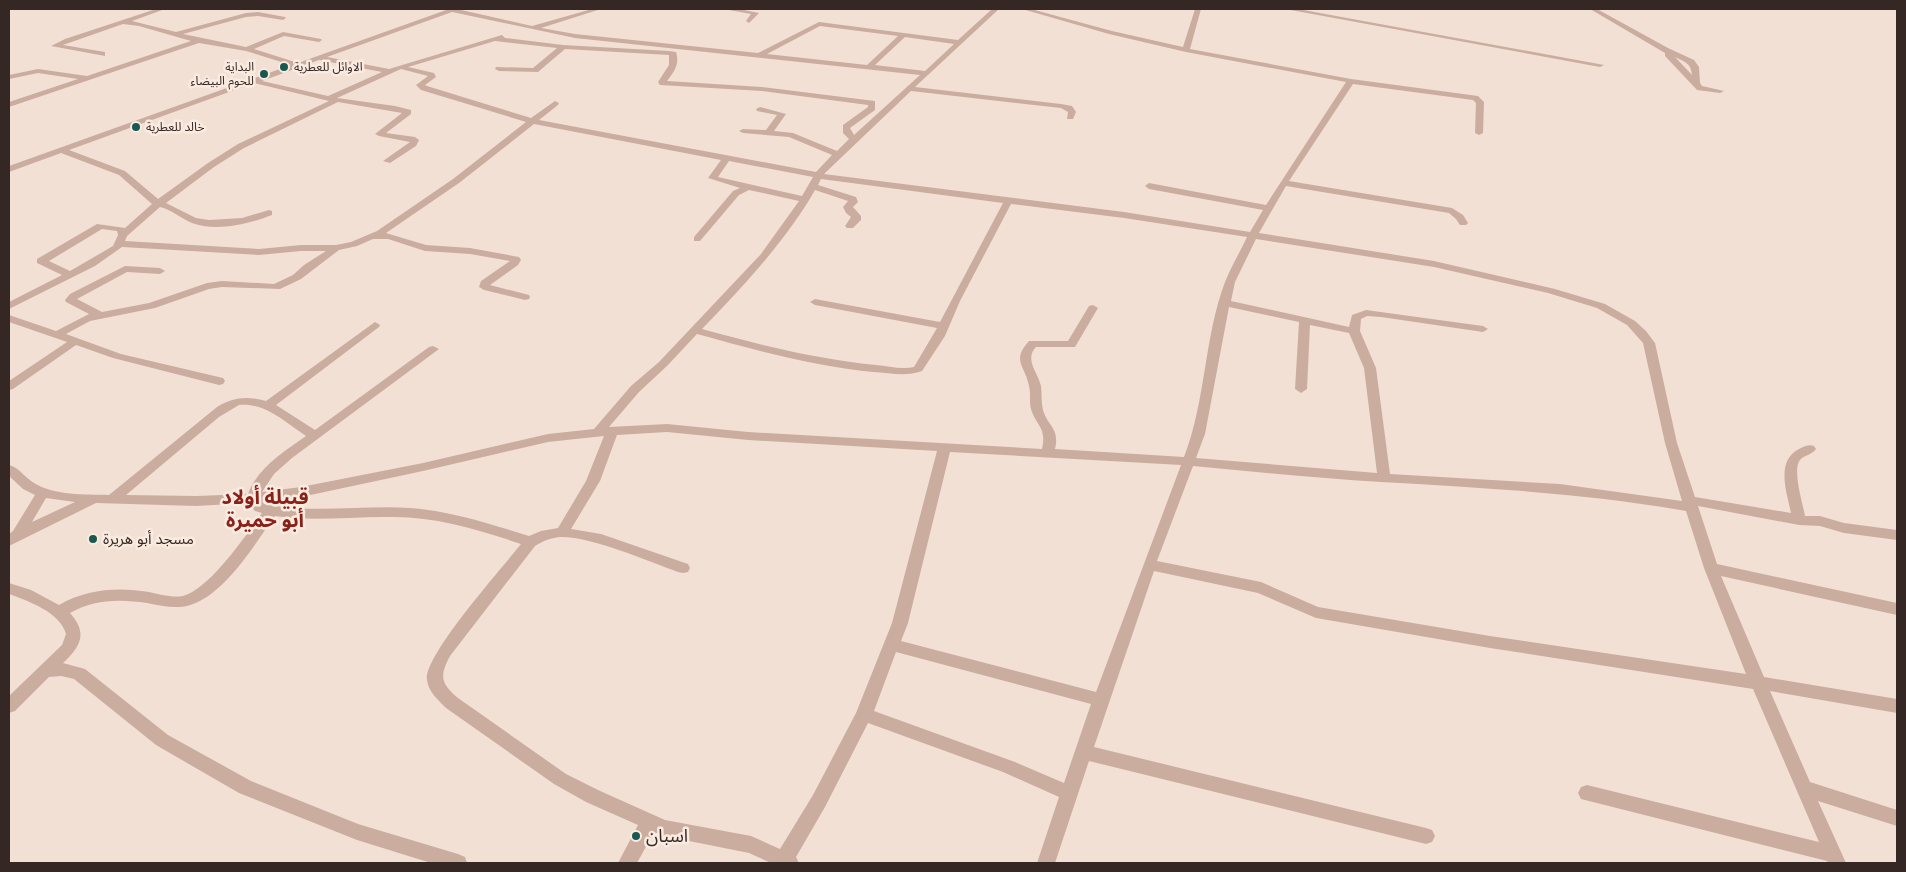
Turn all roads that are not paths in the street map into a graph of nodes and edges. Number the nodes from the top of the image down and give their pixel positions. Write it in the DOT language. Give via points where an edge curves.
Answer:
graph roads {
  1 [pos="140,9"];
  2 [pos="162,9"];
  3 [pos="243,9"];
  4 [pos="453,9"];
  5 [pos="598,9"];
  6 [pos="726,9"];
  7 [pos="996,9"];
  8 [pos="1025,9"];
  9 [pos="1198,9"];
  10 [pos="1288,9"];
  11 [pos="1593,9"];
  12 [pos="234,10"];
  13 [pos="153,12"];
  14 [pos="283,18"];
  15 [pos="749,21"];
  16 [pos="122,22"];
  17 [pos="531,28"];
  18 [pos="177,34"];
  19 [pos="902,35"];
  20 [pos="494,39"];
  21 [pos="200,40"];
  22 [pos="319,40"];
  23 [pos="958,42"];
  24 [pos="563,46"];
  25 [pos="247,49"];
  26 [pos="1186,50"];
  27 [pos="102,54"];
  28 [pos="760,55"];
  29 [pos="318,58"];
  30 [pos="297,65"];
  31 [pos="1600,65"];
  32 [pos="400,67"];
  33 [pos="868,67"];
  34 [pos="499,69"];
  35 [pos="387,71"];
  36 [pos="927,73"];
  37 [pos="9,77"];
  38 [pos="88,78"];
  39 [pos="253,81"];
  40 [pos="1351,81"];
  41 [pos="909,89"];
  42 [pos="1720,91"];
  43 [pos="333,99"];
  44 [pos="555,103"];
  45 [pos="9,105"];
  46 [pos="760,109"];
  47 [pos="1070,118"];
  48 [pos="533,122"];
  49 [pos="744,131"];
  50 [pos="769,132"];
  51 [pos="1479,133"];
  52 [pos="854,139"];
  53 [pos="60,150"];
  54 [pos="838,154"];
  55 [pos="727,158"];
  56 [pos="387,161"];
  57 [pos="9,169"];
  58 [pos="815,181"];
  59 [pos="1284,183"];
  60 [pos="1149,186"];
  61 [pos="748,187"];
  62 [pos="806,200"];
  63 [pos="1008,201"];
  64 [pos="158,204"];
  65 [pos="1270,208"];
  66 [pos="269,213"];
  67 [pos="1463,223"];
  68 [pos="850,226"];
  69 [pos="1253,235"];
  70 [pos="371,237"];
  71 [pos="697,239"];
  72 [pos="121,240"];
  73 [pos="336,248"];
  74 [pos="160,271"];
  75 [pos="70,275"];
  76 [pos="525,297"];
  77 [pos="815,302"];
  78 [pos="1226,303"];
  79 [pos="9,306"];
  80 [pos="1093,308"];
  81 [pos="99,315"];
  82 [pos="9,318"];
  83 [pos="1305,320"];
  84 [pos="375,325"];
  85 [pos="942,326"];
  86 [pos="1483,329"];
  87 [pos="694,330"];
  88 [pos="1354,331"];
  89 [pos="56,335"];
  90 [pos="74,342"];
  91 [pos="433,349"];
  92 [pos="219,381"];
  93 [pos="9,386"];
  94 [pos="1301,389"];
  95 [pos="267,406"];
  96 [pos="606,430"];
  97 [pos="314,436"];
  98 [pos="945,446"];
  99 [pos="1810,449"];
  100 [pos="1047,453"];
  101 [pos="1190,460"];
  102 [pos="9,469"];
  103 [pos="1384,477"];
  104 [pos="43,493"];
  105 [pos="253,498"];
  106 [pos="93,499"];
  107 [pos="112,499"];
  108 [pos="1689,503"];
  109 [pos="271,511"];
  110 [pos="1799,520"];
  111 [pos="562,532"];
  112 [pos="1897,535"];
  113 [pos="13,538"];
  114 [pos="530,542"];
  115 [pos="1149,564"];
  116 [pos="683,568"];
  117 [pos="1711,568"];
  118 [pos="9,588"];
  119 [pos="1897,609"];
  120 [pos="58,613"];
  121 [pos="892,644"];
  122 [pos="42,674"];
  123 [pos="1757,682"];
  124 [pos="1101,700"];
  125 [pos="9,706"];
  126 [pos="1897,706"];
  127 [pos="864,716"];
  128 [pos="1083,752"];
  129 [pos="1804,788"];
  130 [pos="1069,793"];
  131 [pos="1587,793"];
  132 [pos="1897,818"];
  133 [pos="650,822"];
  134 [pos="1426,836"];
  135 [pos="1835,859"];
  136 [pos="785,862"];
  137 [pos="458,863"];
  138 [pos="627,863"];
  139 [pos="1046,863"];
  1 -- 13 [label="street"];
  2 -- 13 [label="street"];
  3 -- 12 [label="street"];
  4 -- 17 [label="street"];
  4 -- 29 [label="street"];
  5 -- 17 [label="street"];
  6 -- 15 [label="street" via="756,13"];
  7 -- 23 [label="street"];
  8 -- 26 [label="street"];
  9 -- 26 [label="street"];
  10 -- 31 [label="street"];
  11 -- 42 [label="street" via="1665,50 1700,88"];
  13 -- 16 [label="street"];
  14 -- 18 [label="street" via="251,14"];
  16 -- 18 [label="street"];
  16 -- 27 [label="street" via="55,46"];
  17 -- 20 [label="street"];
  17 -- 28 [label="street" via="594,38"];
  18 -- 21 [label="street"];
  19 -- 23 [label="street"];
  19 -- 28 [label="street" via="819,24"];
  19 -- 33 [label="street"];
  20 -- 24 [label="street"];
  20 -- 32 [label="street"];
  21 -- 25 [label="street"];
  21 -- 38 [label="street"];
  22 -- 25 [label="street" via="283,34"];
  23 -- 36 [label="street"];
  24 -- 34 [label="street" via="535,70"];
  24 -- 52 [label="street" via="671,53 675,56 674,63 663,83 762,89 872,103 867,113 846,127 846,133"];
  25 -- 30 [label="street"];
  26 -- 40 [label="street"];
  28 -- 33 [label="street"];
  29 -- 30 [label="street"];
  29 -- 35 [label="street"];
  30 -- 39 [label="street"];
  32 -- 35 [label="street"];
  32 -- 48 [label="street" via="431,75 420,84 424,88"];
  33 -- 36 [label="street"];
  35 -- 43 [label="street"];
  36 -- 41 [label="street"];
  37 -- 38 [label="street" via="38,71"];
  38 -- 45 [label="street"];
  39 -- 43 [label="street"];
  39 -- 53 [label="street"];
  40 -- 51 [label="street" via="1477,99 1480,102"];
  40 -- 59 [label="street"];
  41 -- 47 [label="street" via="1049,103 1069,108 1072,112"];
  41 -- 52 [label="street"];
  43 -- 56 [label="street" via="408,112 379,134 415,140"];
  43 -- 64 [label="street" via="235,150"];
  44 -- 48 [label="street"];
  46 -- 50 [label="street" via="782,114"];
  48 -- 55 [label="street"];
  48 -- 70 [label="street" via="468,172"];
  49 -- 50 [label="street"];
  50 -- 54 [label="street" via="798,138"];
  52 -- 54 [label="street"];
  53 -- 57 [label="street"];
  53 -- 64 [label="street" via="122,173"];
  54 -- 58 [label="street"];
  55 -- 58 [label="street"];
  55 -- 61 [label="street" via="712,178"];
  58 -- 62 [label="street"];
  58 -- 63 [label="street"];
  58 -- 68 [label="street" via="853,199 848,207 856,220"];
  59 -- 65 [label="street"];
  59 -- 67 [label="street" via="1452,211"];
  60 -- 65 [label="street"];
  61 -- 62 [label="street"];
  61 -- 71 [label="street" via="736,193"];
  62 -- 87 [label="street" via="764,256"];
  63 -- 69 [label="street"];
  63 -- 85 [label="street"];
  64 -- 66 [label="street" via="166,204 200,222 244,221"];
  64 -- 72 [label="street"];
  65 -- 69 [label="street"];
  69 -- 78 [label="street" via="1230,282"];
  69 -- 108 [label="street" via="1434,264 1550,291 1617,314 1642,333 1649,343 1671,443"];
  70 -- 73 [label="street"];
  70 -- 76 [label="street" via="389,236 425,248 470,251 514,259 514,263 484,287"];
  72 -- 73 [label="street" via="259,252"];
  72 -- 75 [label="street" via="105,256"];
  72 -- 75 [label="street" via="121,229 100,226 41,260"];
  73 -- 81 [label="street" via="297,277 276,287 213,285 151,306"];
  74 -- 81 [label="street" via="125,270 70,300"];
  75 -- 79 [label="street"];
  77 -- 85 [label="street"];
  78 -- 83 [label="street"];
  78 -- 101 [label="street" via="1199,434"];
  80 -- 100 [label="street" via="1070,345 1033,343 1026,354 1024,365 1034,385 1037,410 1051,436"];
  81 -- 89 [label="street" via="80,321"];
  82 -- 89 [label="street"];
  83 -- 88 [label="street"];
  83 -- 94 [label="street"];
  84 -- 95 [label="street"];
  85 -- 87 [label="street" via="921,366 908,371 799,357"];
  86 -- 88 [label="street" via="1366,313 1356,317"];
  87 -- 96 [label="street" via="635,389"];
  88 -- 103 [label="street" via="1370,368"];
  89 -- 90 [label="street"];
  90 -- 92 [label="street"];
  90 -- 93 [label="street"];
  91 -- 97 [label="street"];
  95 -- 97 [label="street"];
  95 -- 107 [label="street" via="245,401 227,406"];
  96 -- 98 [label="street" via="667,428 748,436"];
  96 -- 105 [label="street" via="548,438 330,487"];
  96 -- 111 [label="street" via="593,481"];
  97 -- 105 [label="street" via="266,476"];
  98 -- 100 [label="street"];
  98 -- 121 [label="street"];
  99 -- 110 [label="street" via="1794,458 1790,465"];
  100 -- 101 [label="street"];
  101 -- 103 [label="street"];
  101 -- 115 [label="street"];
  102 -- 104 [label="street" via="28,486"];
  103 -- 108 [label="street" via="1569,489"];
  104 -- 106 [label="street"];
  104 -- 113 [label="street"];
  105 -- 107 [label="street" via="196,501"];
  105 -- 109 [label="street" via="260,508"];
  106 -- 107 [label="street"];
  106 -- 113 [label="street"];
  108 -- 110 [label="street"];
  108 -- 117 [label="street"];
  109 -- 114 [label="street" via="327,515 394,512 422,515 480,526"];
  109 -- 120 [label="street" via="245,548 215,580 188,600 174,602 125,594 76,602"];
  110 -- 112 [label="street"];
  111 -- 114 [label="street" via="546,534"];
  111 -- 116 [label="street" via="596,538"];
  114 -- 133 [label="street" via="444,652 434,672 435,683 452,703 560,779"];
  115 -- 123 [label="street" via="1261,588 1316,612"];
  115 -- 124 [label="street"];
  117 -- 119 [label="street"];
  117 -- 123 [label="street"];
  118 -- 120 [label="street" via="40,600"];
  120 -- 122 [label="street" via="72,628 73,639 68,649"];
  121 -- 124 [label="street"];
  121 -- 127 [label="street"];
  122 -- 125 [label="street"];
  122 -- 137 [label="street" via="64,669 78,674 162,740 245,788 357,832"];
  123 -- 126 [label="street"];
  123 -- 129 [label="street"];
  124 -- 128 [label="street"];
  127 -- 130 [label="street" via="1009,767"];
  127 -- 136 [label="street"];
  128 -- 130 [label="street"];
  128 -- 134 [label="street"];
  129 -- 132 [label="street"];
  129 -- 135 [label="street"];
  130 -- 139 [label="street"];
  131 -- 135 [label="street"];
  133 -- 136 [label="street" via="664,828 751,845"];
  133 -- 138 [label="street"];
}
